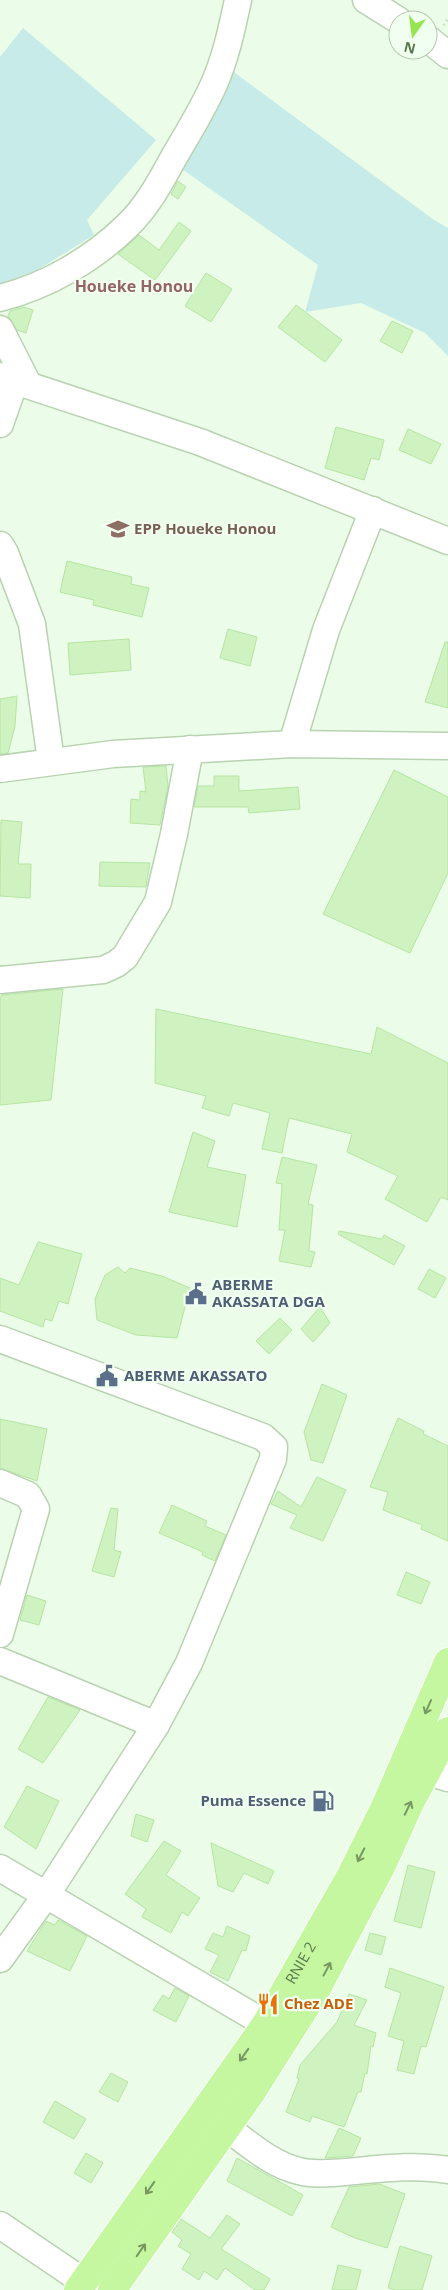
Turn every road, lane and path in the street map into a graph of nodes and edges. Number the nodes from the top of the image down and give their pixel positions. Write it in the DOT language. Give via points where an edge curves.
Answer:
graph roads {
  1 [pos="238,0"];
  2 [pos="366,0"];
  3 [pos="388,14"];
  4 [pos="438,47"];
  5 [pos="448,55"];
  6 [pos="0,298"];
  7 [pos="0,329"];
  8 [pos="14,381"];
  9 [pos="0,424"];
  10 [pos="373,510"];
  11 [pos="448,541"];
  12 [pos="0,545"];
  13 [pos="292,744"];
  14 [pos="448,746"];
  15 [pos="190,749"];
  16 [pos="51,761"];
  17 [pos="0,769"];
  18 [pos="0,980"];
  19 [pos="0,1339"];
  20 [pos="0,1483"];
  21 [pos="0,1634"];
  22 [pos="0,1661"];
  23 [pos="448,1662"];
  24 [pos="156,1725"];
  25 [pos="448,1731"];
  26 [pos="438,1775"];
  27 [pos="0,1868"];
  28 [pos="47,1894"];
  29 [pos="0,1959"];
  30 [pos="266,2024"];
  31 [pos="227,2128"];
  32 [pos="448,2170"];
  33 [pos="0,2226"];
  34 [pos="81,2286"];
  35 [pos="112,2290"];
  1 -- 6 [label="street" via="214,84 157,187 128,225 59,276 18,294"];
  2 -- 3 [label="street"];
  4 -- 5 [label="street"];
  7 -- 8 [label="street"];
  8 -- 9 [label="street"];
  8 -- 10 [label="street" via="200,442"];
  10 -- 11 [label="street"];
  10 -- 13 [label="street" via="326,630"];
  12 -- 16 [label="street" via="32,624"];
  13 -- 14 [label="street"];
  13 -- 15 [label="street"];
  15 -- 16 [label="street"];
  15 -- 18 [label="street" via="158,902 125,957 103,970"];
  16 -- 17 [label="street"];
  19 -- 24 [label="street" via="262,1437 274,1447 272,1460 189,1663"];
  20 -- 21 [label="street" via="28,1495 36,1509"];
  22 -- 24 [label="street"];
  23 -- 30 [label="highway, RNIE 2 / RNIE 2, one-way" via="384,1809 350,1877"];
  24 -- 28 [label="street"];
  25 -- 26 [label="highway, RNIE 2 / RNIE 2"];
  31 -- 26 [label="highway, RNIE 2 / RNIE 2, one-way" via="315,1992 382,1865 409,1805"];
  27 -- 28 [label="street"];
  28 -- 29 [label="street"];
  28 -- 30 [label="street"];
  30 -- 34 [label="highway, RNIE 2 / RNIE 2, one-way"];
  31 -- 32 [label="street" via="272,2161 299,2171 324,2173 399,2167"];
  35 -- 31 [label="highway, RNIE 2 / RNIE 2, one-way"];
  33 -- 34 [label="street"];
}
